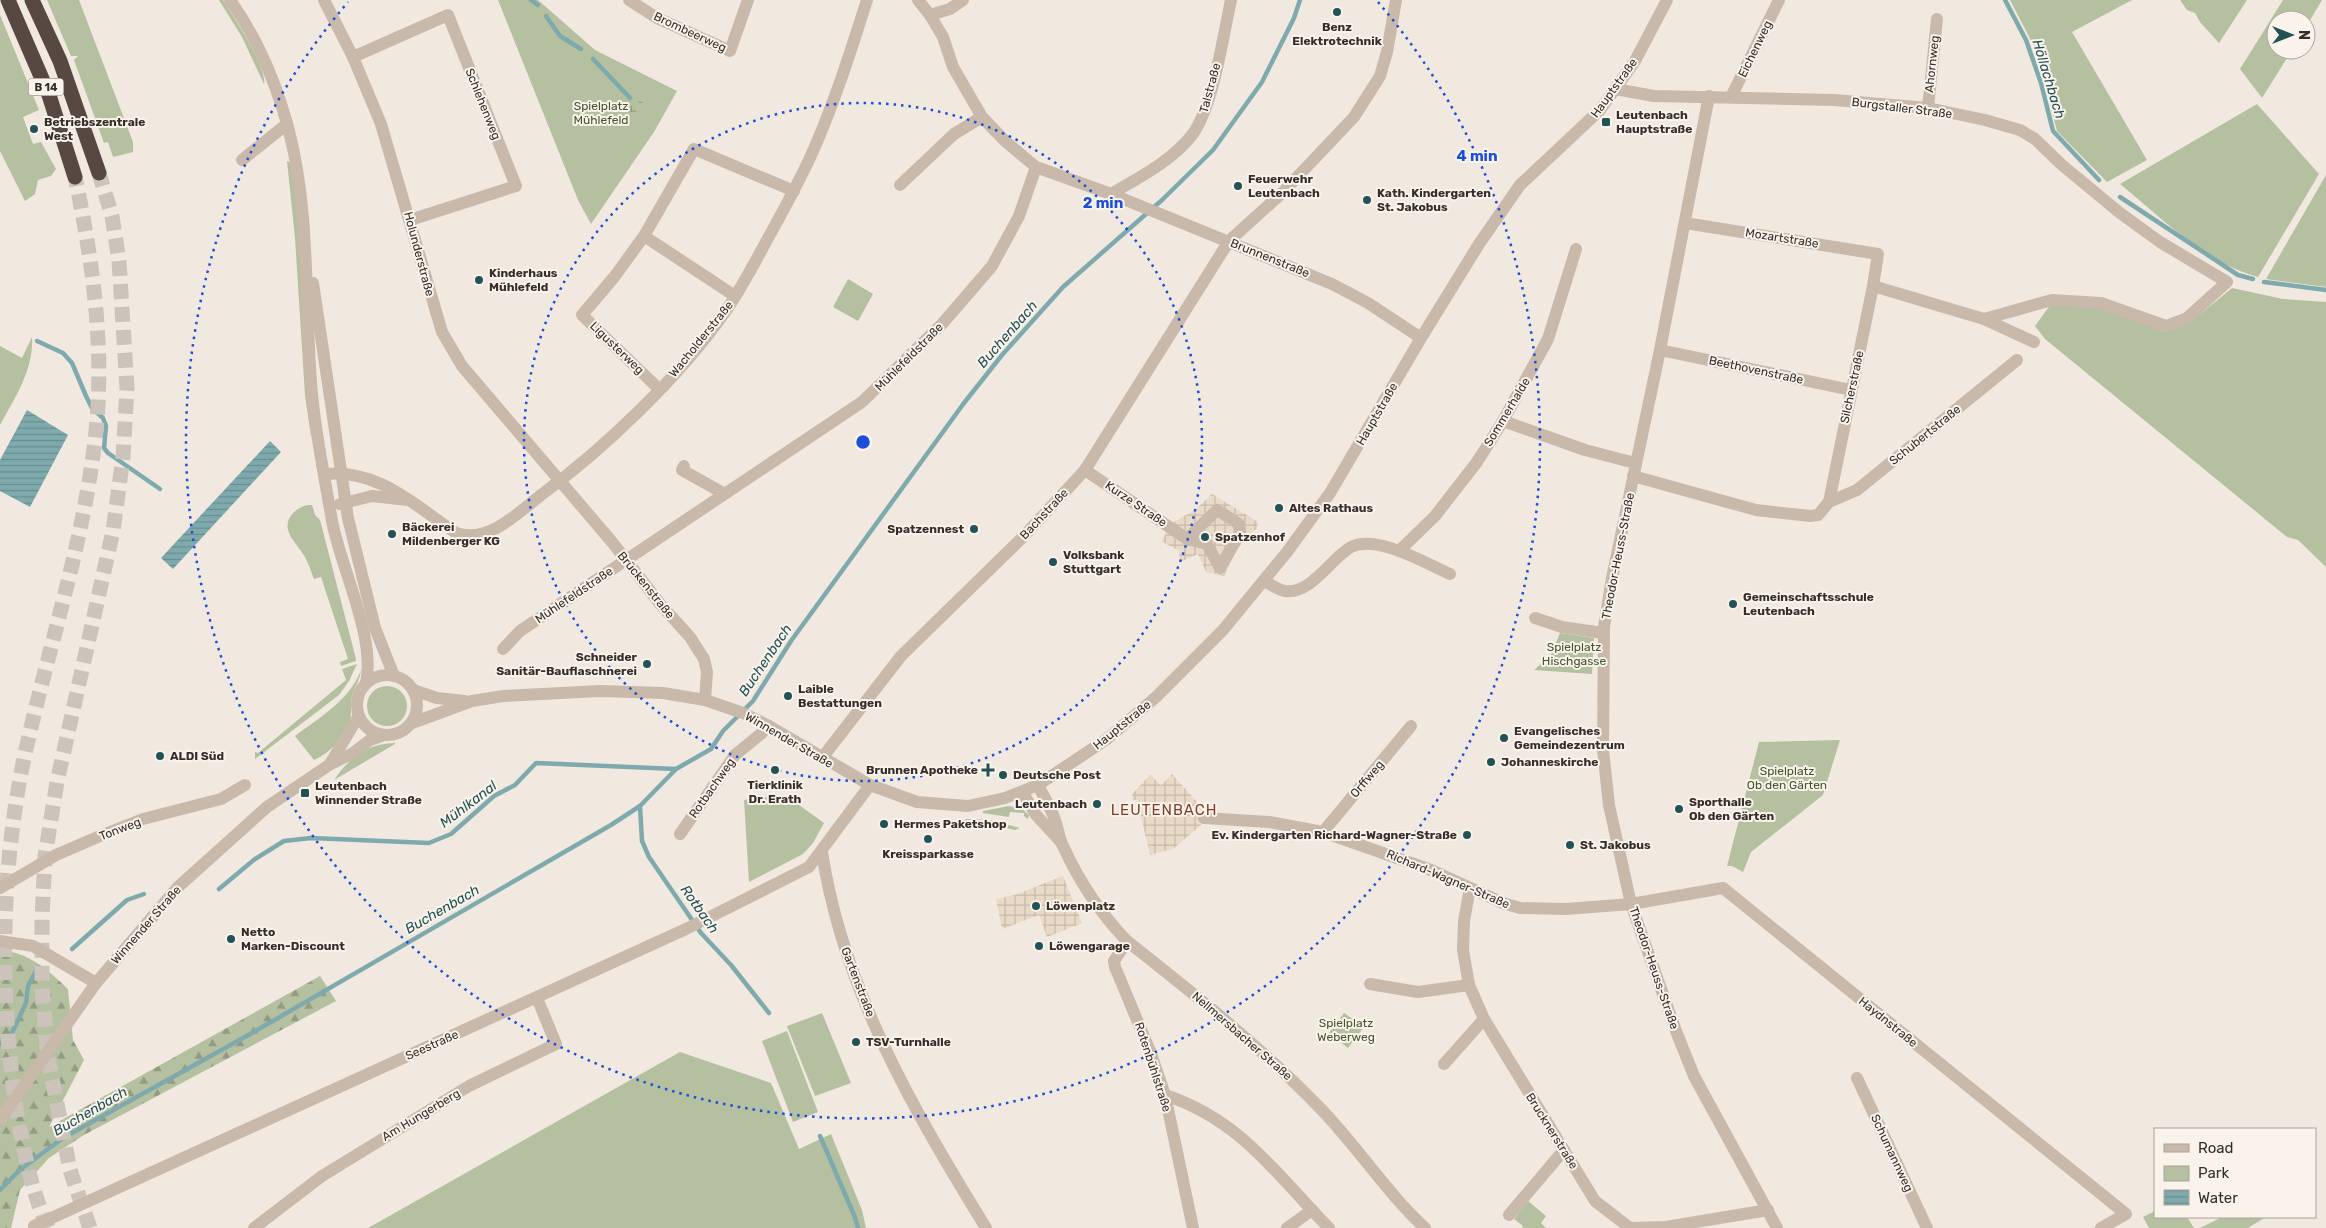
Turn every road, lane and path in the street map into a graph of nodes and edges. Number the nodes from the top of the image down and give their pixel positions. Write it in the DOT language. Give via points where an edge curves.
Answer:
graph roads {
  1 [pos="8,0"];
  2 [pos="32,0"];
  3 [pos="230,0"];
  4 [pos="324,0"];
  5 [pos="628,0"];
  6 [pos="748,0"];
  7 [pos="867,0"];
  8 [pos="918,0"];
  9 [pos="964,0"];
  10 [pos="1231,0"];
  11 [pos="1396,0"];
  12 [pos="1667,0"];
  13 [pos="1779,0"];
  14 [pos="930,15"];
  15 [pos="1937,19"];
  16 [pos="353,57"];
  17 [pos="1615,89"];
  18 [pos="1709,96"];
  19 [pos="1731,97"];
  20 [pos="1928,108"];
  21 [pos="982,117"];
  22 [pos="287,124"];
  23 [pos="242,160"];
  24 [pos="1036,167"];
  25 [pos="99,174"];
  26 [pos="75,177"];
  27 [pos="900,185"];
  28 [pos="794,192"];
  29 [pos="1112,194"];
  30 [pos="302,214"];
  31 [pos="410,220"];
  32 [pos="1685,223"];
  33 [pos="644,236"];
  34 [pos="1229,241"];
  35 [pos="1576,249"];
  36 [pos="1878,254"];
  37 [pos="1873,286"];
  38 [pos="735,296"];
  39 [pos="1984,319"];
  40 [pos="1421,338"];
  41 [pos="2034,342"];
  42 [pos="1660,350"];
  43 [pos="2017,360"];
  44 [pos="660,389"];
  45 [pos="1852,390"];
  46 [pos="1503,420"];
  47 [pos="684,466"];
  48 [pos="1085,470"];
  49 [pos="1634,470"];
  50 [pos="342,473"];
  51 [pos="325,474"];
  52 [pos="560,481"];
  53 [pos="723,493"];
  54 [pos="409,500"];
  55 [pos="346,502"];
  56 [pos="1829,502"];
  57 [pos="330,507"];
  58 [pos="1188,539"];
  59 [pos="1399,551"];
  60 [pos="626,560"];
  61 [pos="1450,574"];
  62 [pos="1264,581"];
  63 [pos="1535,618"];
  64 [pos="1604,633"];
  65 [pos="503,649"];
  66 [pos="394,676"];
  67 [pos="366,683"];
  68 [pos="413,690"];
  69 [pos="705,700"];
  70 [pos="472,701"];
  71 [pos="358,717"];
  72 [pos="412,723"];
  73 [pos="764,723"];
  74 [pos="1411,726"];
  75 [pos="381,736"];
  76 [pos="822,758"];
  77 [pos="329,765"];
  78 [pos="245,785"];
  79 [pos="870,785"];
  80 [pos="1038,786"];
  81 [pos="1023,793"];
  82 [pos="1204,818"];
  83 [pos="1323,832"];
  84 [pos="680,834"];
  85 [pos="1062,844"];
  86 [pos="822,852"];
  87 [pos="0,888"];
  88 [pos="1470,888"];
  89 [pos="1631,904"];
  90 [pos="0,941"];
  91 [pos="1127,941"];
  92 [pos="96,983"];
  93 [pos="1370,984"];
  94 [pos="1469,985"];
  95 [pos="537,998"];
  96 [pos="1484,1018"];
  97 [pos="1444,1064"];
  98 [pos="1857,1078"];
  99 [pos="1165,1096"];
  100 [pos="0,1120"];
  101 [pos="1564,1150"];
  102 [pos="1312,1210"];
  103 [pos="1768,1210"];
  104 [pos="1509,1215"];
  105 [pos="1700,1224"];
  106 [pos="34,1227"];
  107 [pos="254,1228"];
  108 [pos="986,1228"];
  109 [pos="1193,1228"];
  110 [pos="1287,1228"];
  111 [pos="1329,1228"];
  112 [pos="1425,1228"];
  113 [pos="1777,1228"];
  114 [pos="1927,1228"];
  115 [pos="2101,1228"];
  1 -- 26 [label="highway, B 14" via="49,95"];
  2 -- 25 [label="highway, B 14" via="60,61"];
  3 -- 22 [label="street" via="268,72"];
  4 -- 16 [label="street, Holunderstraße"];
  5 -- 6 [label="street, Brombeerweg" via="657,18 730,51"];
  7 -- 28 [label="street, Wacholderstraße" via="818,138"];
  8 -- 14 [label="street"];
  9 -- 14 [label="street" via="950,10"];
  10 -- 29 [label="street, Talstraße" via="1208,102 1191,136 1157,165"];
  11 -- 34 [label="street, Bachstraße" via="1380,76 1354,117"];
  12 -- 17 [label="street, Hauptstraße" via="1635,60"];
  13 -- 19 [label="street, Eichenweg"];
  14 -- 21 [label="street" via="943,37 953,67"];
  15 -- 20 [label="street, Ahornweg"];
  16 -- 31 [label="street, Holunderstraße" via="381,124"];
  16 -- 31 [label="street, Schlehenweg" via="448,15 516,186"];
  17 -- 18 [label="street, Burgstaller Straße" via="1654,96"];
  17 -- 40 [label="street, Hauptstraße" via="1586,124 1520,185"];
  18 -- 19 [label="street, Burgstaller Straße"];
  18 -- 32 [label="street, Theodor-Heuss-Straße"];
  19 -- 20 [label="street, Burgstaller Straße" via="1834,100"];
  20 -- 39 [label="street, Burgstaller Straße" via="2020,130 2035,139 2120,213 2160,242 2228,282 2187,318 2166,326 2101,303 2052,300"];
  21 -- 24 [label="street"];
  21 -- 27 [label="street" via="954,134"];
  22 -- 23 [label="street"];
  22 -- 30 [label="street"];
  24 -- 29 [label="street, Brunnenstraße"];
  24 -- 53 [label="street, Mühlefeldstraße" via="1019,216 992,266 942,324 862,402"];
  28 -- 33 [label="street, Ligusterweg" via="694,149"];
  28 -- 38 [label="street, Wacholderstraße"];
  29 -- 34 [label="street, Brunnenstraße"];
  30 -- 50 [label="street"];
  30 -- 51 [label="street" via="312,394"];
  31 -- 52 [label="street, Holunderstraße" via="432,304 453,352"];
  32 -- 36 [label="street, Mozartstraße"];
  32 -- 42 [label="street, Theodor-Heuss-Straße"];
  33 -- 38 [label="street"];
  33 -- 44 [label="street, Ligusterweg" via="582,315"];
  34 -- 40 [label="street, Brunnenstraße" via="1332,284"];
  34 -- 48 [label="street, Bachstraße"];
  35 -- 46 [label="street, Sommerhalde" via="1548,339"];
  36 -- 37 [label="street, Silcherstraße"];
  37 -- 39 [label="street"];
  37 -- 45 [label="street, Silcherstraße"];
  38 -- 44 [label="street, Wacholderstraße" via="702,341"];
  39 -- 41 [label="street"];
  40 -- 62 [label="street, Hauptstraße" via="1317,514"];
  42 -- 45 [label="street, Beethovenstraße"];
  42 -- 49 [label="street, Theodor-Heuss-Straße"];
  43 -- 56 [label="street, Schubertstraße" via="1857,490"];
  44 -- 52 [label="street, Wacholderstraße"];
  45 -- 56 [label="street, Silcherstraße"];
  46 -- 49 [label="street"];
  46 -- 59 [label="street, Sommerhalde" via="1477,462 1435,516"];
  47 -- 53 [label="street" via="682,470"];
  48 -- 58 [label="street, Kurze Straße"];
  48 -- 76 [label="street, Bachstraße" via="1023,537 901,656"];
  49 -- 56 [label="street, Silcherstraße" via="1756,510 1810,516 1818,515"];
  49 -- 64 [label="street, Theodor-Heuss-Straße"];
  50 -- 51 [label="street, Wacholderstraße"];
  50 -- 54 [label="street, Wacholderstraße" via="353,473 380,482"];
  50 -- 55 [label="street"];
  51 -- 57 [label="street"];
  52 -- 54 [label="street, Wacholderstraße" via="500,526 468,537"];
  52 -- 60 [label="street, Brückenstraße"];
  53 -- 60 [label="street, Mühlefeldstraße"];
  54 -- 55 [label="street, Wacholderstraße" via="372,496"];
  55 -- 57 [label="street, Wacholderstraße"];
  55 -- 66 [label="street" via="373,624"];
  57 -- 67 [label="street" via="369,656"];
  58 -- 58 [label="street" via="1207,544 1220,568 1238,538 1239,524 1217,510"];
  59 -- 61 [label="street"];
  59 -- 62 [label="street" via="1368,544 1352,546 1312,582 1297,590 1285,591"];
  60 -- 65 [label="street, Mühlefeldstraße" via="520,631"];
  60 -- 69 [label="street, Brückenstraße" via="690,637 704,659 707,672"];
  62 -- 80 [label="street, Hauptstraße" via="1223,630 1156,698 1107,739"];
  63 -- 64 [label="street" via="1562,627"];
  64 -- 89 [label="street, Theodor-Heuss-Straße" via="1606,787"];
  66 -- 67 [label="street" via="378,676"];
  66 -- 68 [label="street" via="404,680"];
  67 -- 71 [label="street" via="357,701"];
  68 -- 70 [label="street" via="437,698"];
  68 -- 72 [label="street" via="417,710"];
  69 -- 70 [label="street, Winnender Straße" via="663,693 600,691 516,695"];
  69 -- 73 [label="street, Winnender Straße"];
  70 -- 72 [label="street"];
  71 -- 75 [label="street" via="370,731"];
  71 -- 77 [label="street"];
  72 -- 75 [label="street" via="396,735"];
  73 -- 76 [label="street, Winnender Straße"];
  73 -- 84 [label="street, Rotbachweg" via="762,733 735,755"];
  74 -- 83 [label="street, Orffweg"];
  75 -- 77 [label="street, Winnender Straße"];
  76 -- 79 [label="street, Winnender Straße"];
  77 -- 92 [label="street, Winnender Straße" via="267,807 178,887"];
  78 -- 87 [label="street, Tonweg" via="221,799 143,819 100,836 56,855"];
  79 -- 81 [label="street, Winnender Straße" via="917,802 949,806 982,804"];
  79 -- 86 [label="street" via="842,819"];
  80 -- 81 [label="street, Winnender Straße"];
  80 -- 85 [label="street, Nellmersbacher Straße" via="1055,819"];
  81 -- 85 [label="street, Nellmersbacher Straße" via="1036,815"];
  82 -- 83 [label="street, Richard-Wagner-Straße" via="1269,822"];
  83 -- 88 [label="street, Richard-Wagner-Straße" via="1431,870"];
  85 -- 91 [label="street, Nellmersbacher Straße" via="1099,910"];
  86 -- 95 [label="street, Seestraße" via="809,867"];
  86 -- 108 [label="street, Gartenstraße" via="836,922 862,999 938,1151"];
  88 -- 89 [label="street, Richard-Wagner-Straße" via="1503,903 1536,910"];
  88 -- 94 [label="street, Brucknerstraße" via="1463,950"];
  89 -- 103 [label="street, Theodor-Heuss-Straße" via="1694,1076"];
  89 -- 115 [label="street, Haydnstraße" via="1723,888 2126,1214"];
  90 -- 92 [label="street" via="33,946"];
  91 -- 99 [label="street, Rotenbühlstraße" via="1114,961 1115,967"];
  91 -- 112 [label="street, Nellmersbacher Straße" via="1240,1031 1282,1069"];
  92 -- 100 [label="street, Winnender Straße"];
  93 -- 94 [label="street" via="1418,992"];
  94 -- 96 [label="street, Brucknerstraße"];
  95 -- 106 [label="street, Seestraße"];
  95 -- 107 [label="street, Am Hungerberg" via="556,1044 469,1086 322,1176"];
  96 -- 97 [label="street"];
  96 -- 101 [label="street, Brucknerstraße"];
  98 -- 114 [label="street, Schumannweg"];
  99 -- 102 [label="street" via="1191,1104 1242,1137"];
  99 -- 109 [label="street, Rotenbühlstraße"];
  101 -- 104 [label="street"];
  101 -- 105 [label="street, Brucknerstraße" via="1595,1201 1630,1228"];
  102 -- 110 [label="street"];
  102 -- 111 [label="street"];
  103 -- 105 [label="street, Brucknerstraße"];
  103 -- 113 [label="street, Theodor-Heuss-Straße"];
}
